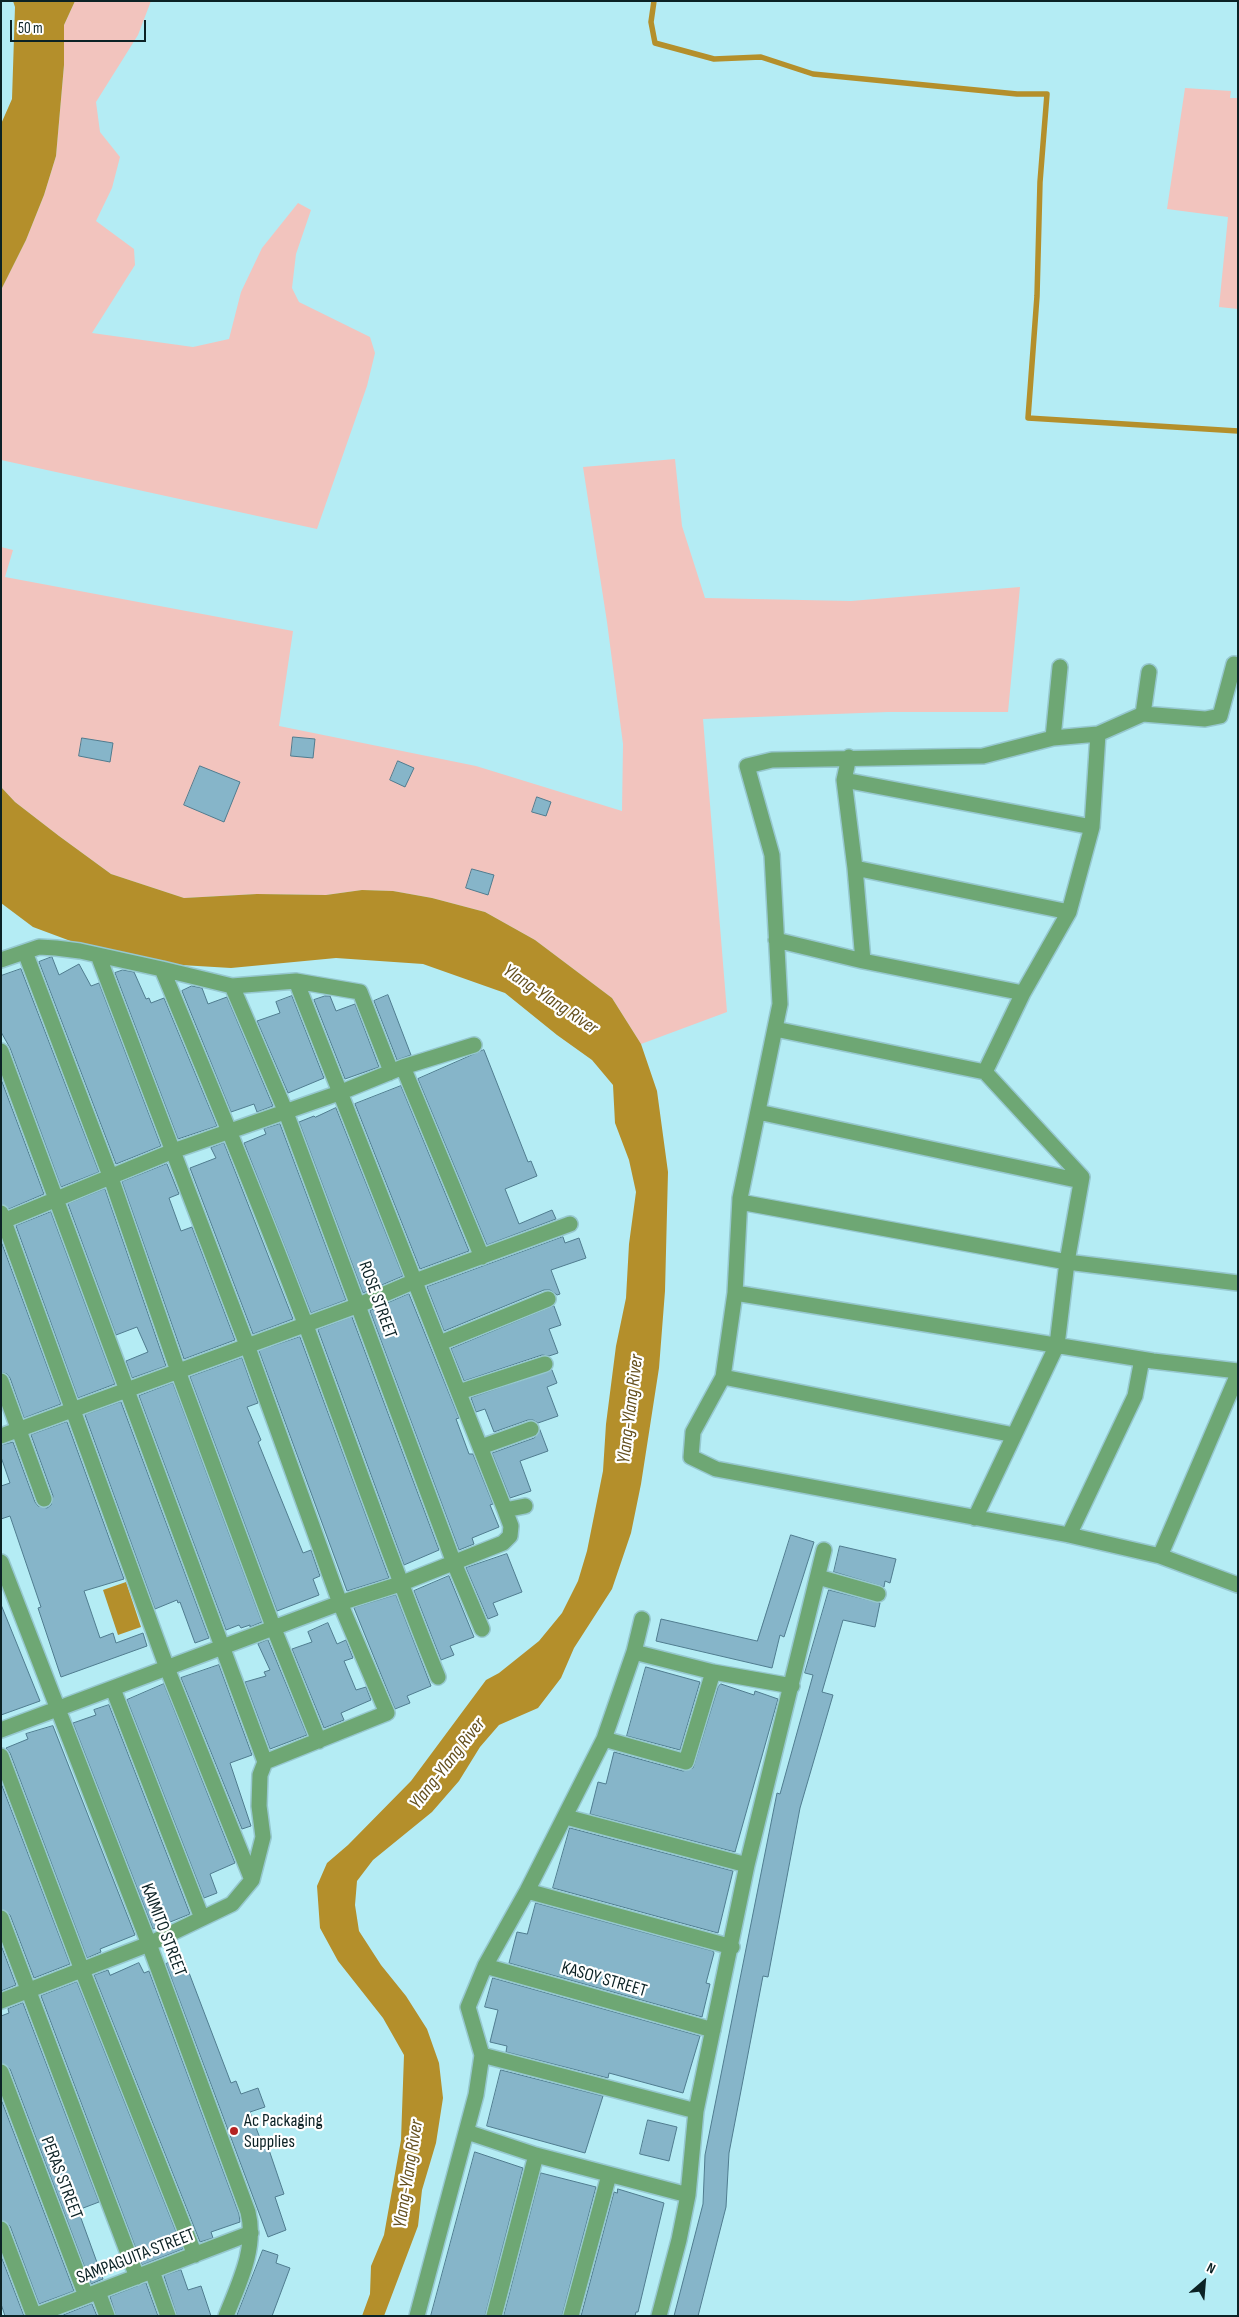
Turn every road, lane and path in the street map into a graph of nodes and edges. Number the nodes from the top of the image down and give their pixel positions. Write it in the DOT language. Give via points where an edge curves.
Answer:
graph roads {
  1 [pos="1234,664"];
  2 [pos="1060,667"];
  3 [pos="1149,672"];
  4 [pos="1143,714"];
  5 [pos="1098,734"];
  6 [pos="1053,738"];
  7 [pos="849,757"];
  8 [pos="844,780"];
  9 [pos="1092,827"];
  10 [pos="855,868"];
  11 [pos="1069,912"];
  12 [pos="776,940"];
  13 [pos="25,952"];
  14 [pos="98,956"];
  15 [pos="1,960"];
  16 [pos="863,961"];
  17 [pos="162,968"];
  18 [pos="296,981"];
  19 [pos="232,986"];
  20 [pos="1023,993"];
  21 [pos="775,1029"];
  22 [pos="474,1045"];
  23 [pos="1,1051"];
  24 [pos="396,1070"];
  25 [pos="985,1072"];
  26 [pos="339,1093"];
  27 [pos="286,1110"];
  28 [pos="758,1112"];
  29 [pos="231,1131"];
  30 [pos="172,1151"];
  31 [pos="111,1178"];
  32 [pos="1081,1181"];
  33 [pos="55,1199"];
  34 [pos="740,1202"];
  35 [pos="2,1218"];
  36 [pos="570,1224"];
  37 [pos="482,1257"];
  38 [pos="1067,1262"];
  39 [pos="415,1281"];
  40 [pos="1238,1283"];
  41 [pos="735,1293"];
  42 [pos="548,1299"];
  43 [pos="359,1305"];
  44 [pos="305,1323"];
  45 [pos="440,1343"];
  46 [pos="247,1345"];
  47 [pos="1057,1345"];
  48 [pos="1142,1359"];
  49 [pos="545,1364"];
  50 [pos="178,1371"];
  51 [pos="1238,1373"];
  52 [pos="723,1377"];
  53 [pos="1,1382"];
  54 [pos="128,1390"];
  55 [pos="459,1392"];
  56 [pos="73,1410"];
  57 [pos="19,1428"];
  58 [pos="531,1429"];
  59 [pos="1014,1435"];
  60 [pos="1,1436"];
  61 [pos="481,1447"];
  62 [pos="44,1499"];
  63 [pos="524,1506"];
  64 [pos="505,1510"];
  65 [pos="974,1518"];
  66 [pos="1069,1535"];
  67 [pos="824,1550"];
  68 [pos="1160,1556"];
  69 [pos="1,1562"];
  70 [pos="454,1563"];
  71 [pos="818,1577"];
  72 [pos="400,1584"];
  73 [pos="1238,1585"];
  74 [pos="878,1594"];
  75 [pos="340,1603"];
  76 [pos="642,1619"];
  77 [pos="274,1629"];
  78 [pos="482,1629"];
  79 [pos="221,1647"];
  80 [pos="634,1652"];
  81 [pos="167,1668"];
  82 [pos="713,1672"];
  83 [pos="438,1676"];
  84 [pos="792,1686"];
  85 [pos="113,1689"];
  86 [pos="57,1710"];
  87 [pos="1,1730"];
  88 [pos="604,1739"];
  89 [pos="319,1741"];
  90 [pos="1,1756"];
  91 [pos="265,1762"];
  92 [pos="566,1817"];
  93 [pos="747,1865"];
  94 [pos="252,1880"];
  95 [pos="527,1891"];
  96 [pos="1,1918"];
  97 [pos="202,1918"];
  98 [pos="149,1944"];
  99 [pos="732,1947"];
  100 [pos="486,1966"];
  101 [pos="82,1970"];
  102 [pos="30,1991"];
  103 [pos="1,2001"];
  104 [pos="713,2030"];
  105 [pos="482,2055"];
  106 [pos="1,2072"];
  107 [pos="696,2111"];
  108 [pos="467,2132"];
  109 [pos="536,2156"];
  110 [pos="609,2175"];
  111 [pos="688,2194"];
  112 [pos="1,2229"];
  113 [pos="251,2233"];
  114 [pos="195,2255"];
  115 [pos="152,2271"];
  116 [pos="136,2277"];
  117 [pos="92,2294"];
  118 [pos="34,2316"];
  119 [pos="107,2316"];
  120 [pos="168,2316"];
  121 [pos="226,2316"];
  122 [pos="417,2316"];
  123 [pos="494,2316"];
  124 [pos="571,2316"];
  125 [pos="659,2316"];
  1 -- 4 [label="street" via="1220,716 1205,719"];
  2 -- 6 [label="street"];
  3 -- 4 [label="street"];
  4 -- 5 [label="street"];
  5 -- 6 [label="street"];
  5 -- 9 [label="street"];
  6 -- 7 [label="street" via="983,756"];
  7 -- 8 [label="street"];
  7 -- 12 [label="street" via="772,760 747,766 772,855"];
  8 -- 9 [label="street"];
  8 -- 10 [label="street"];
  9 -- 11 [label="street"];
  10 -- 11 [label="street"];
  10 -- 16 [label="street"];
  11 -- 20 [label="street"];
  12 -- 16 [label="street"];
  12 -- 21 [label="street" via="780,1004"];
  13 -- 14 [label="street" via="39,947"];
  13 -- 15 [label="street"];
  13 -- 31 [label="street"];
  14 -- 17 [label="street"];
  14 -- 30 [label="street"];
  16 -- 20 [label="street"];
  17 -- 19 [label="street"];
  17 -- 29 [label="street"];
  18 -- 19 [label="street"];
  18 -- 24 [label="street" via="360,992 390,1066"];
  18 -- 26 [label="street"];
  19 -- 27 [label="street, ROSE STREET"];
  20 -- 25 [label="street"];
  21 -- 25 [label="street"];
  21 -- 28 [label="street"];
  22 -- 24 [label="street"];
  23 -- 33 [label="street"];
  24 -- 26 [label="street"];
  24 -- 37 [label="street"];
  25 -- 32 [label="street" via="1082,1177"];
  26 -- 27 [label="street"];
  26 -- 39 [label="street"];
  27 -- 29 [label="street"];
  27 -- 43 [label="street, ROSE STREET"];
  28 -- 32 [label="street"];
  28 -- 34 [label="street"];
  29 -- 30 [label="street"];
  29 -- 44 [label="street"];
  30 -- 31 [label="street"];
  30 -- 46 [label="street"];
  31 -- 33 [label="street"];
  31 -- 50 [label="street"];
  32 -- 38 [label="street"];
  33 -- 35 [label="street"];
  33 -- 54 [label="street"];
  34 -- 38 [label="street"];
  34 -- 41 [label="street"];
  35 -- 56 [label="street"];
  36 -- 37 [label="street"];
  37 -- 39 [label="street"];
  38 -- 40 [label="street"];
  38 -- 47 [label="street"];
  39 -- 43 [label="street"];
  39 -- 45 [label="street"];
  41 -- 47 [label="street"];
  41 -- 52 [label="street"];
  42 -- 45 [label="street"];
  43 -- 44 [label="street"];
  43 -- 70 [label="street, ROSE STREET"];
  44 -- 46 [label="street"];
  44 -- 72 [label="street"];
  45 -- 55 [label="street"];
  46 -- 50 [label="street"];
  46 -- 75 [label="street"];
  47 -- 48 [label="street"];
  47 -- 59 [label="street"];
  48 -- 51 [label="street"];
  48 -- 66 [label="street" via="1135,1396"];
  49 -- 55 [label="street"];
  50 -- 54 [label="street"];
  50 -- 77 [label="street"];
  51 -- 68 [label="street"];
  52 -- 59 [label="street"];
  52 -- 65 [label="street" via="693,1432 691,1457 716,1469"];
  53 -- 57 [label="street"];
  54 -- 56 [label="street"];
  54 -- 79 [label="street"];
  55 -- 61 [label="street"];
  56 -- 57 [label="street"];
  56 -- 81 [label="street"];
  57 -- 60 [label="street"];
  57 -- 62 [label="street"];
  58 -- 61 [label="street"];
  59 -- 65 [label="street"];
  61 -- 64 [label="street"];
  63 -- 64 [label="street"];
  64 -- 70 [label="street" via="511,1526 510,1536 504,1542"];
  65 -- 66 [label="street"];
  66 -- 68 [label="street"];
  67 -- 71 [label="street"];
  68 -- 73 [label="street"];
  69 -- 86 [label="street, KAIMITO STREET"];
  70 -- 72 [label="street"];
  70 -- 78 [label="street, ROSE STREET"];
  71 -- 74 [label="street"];
  71 -- 84 [label="street"];
  72 -- 75 [label="street"];
  72 -- 83 [label="street"];
  75 -- 77 [label="street"];
  75 -- 89 [label="street" via="388,1713"];
  76 -- 80 [label="street"];
  77 -- 79 [label="street"];
  77 -- 89 [label="street"];
  79 -- 81 [label="street"];
  79 -- 91 [label="street"];
  80 -- 82 [label="street"];
  80 -- 88 [label="street"];
  81 -- 85 [label="street"];
  81 -- 94 [label="street"];
  82 -- 84 [label="street"];
  82 -- 88 [label="street" via="686,1762"];
  84 -- 93 [label="street"];
  85 -- 86 [label="street"];
  85 -- 97 [label="street"];
  86 -- 87 [label="street"];
  86 -- 98 [label="street, KAIMITO STREET"];
  88 -- 92 [label="street"];
  89 -- 91 [label="street"];
  90 -- 101 [label="street"];
  91 -- 94 [label="street" via="260,1775 263,1837"];
  92 -- 93 [label="street"];
  92 -- 95 [label="street"];
  93 -- 99 [label="street"];
  94 -- 97 [label="street" via="232,1904"];
  95 -- 99 [label="street"];
  95 -- 100 [label="street"];
  96 -- 102 [label="street"];
  97 -- 98 [label="street"];
  98 -- 101 [label="street"];
  98 -- 113 [label="street, KAIMITO STREET" via="248,2212"];
  99 -- 104 [label="street"];
  100 -- 104 [label="street, KASOY STREET"];
  100 -- 105 [label="street" via="468,2007"];
  101 -- 102 [label="street"];
  101 -- 114 [label="street"];
  102 -- 103 [label="street"];
  102 -- 116 [label="street"];
  104 -- 107 [label="street"];
  105 -- 107 [label="street"];
  105 -- 108 [label="street"];
  106 -- 117 [label="street, PERAS STREET"];
  107 -- 111 [label="street"];
  108 -- 109 [label="street"];
  108 -- 122 [label="street"];
  109 -- 110 [label="street"];
  109 -- 123 [label="street"];
  110 -- 111 [label="street"];
  110 -- 124 [label="street"];
  111 -- 125 [label="street"];
  112 -- 118 [label="street"];
  113 -- 114 [label="street, SAMPAGUITA STREET"];
  113 -- 121 [label="street, KAIMITO STREET" via="245,2266"];
  114 -- 115 [label="street, SAMPAGUITA STREET"];
  115 -- 116 [label="street, SAMPAGUITA STREET"];
  115 -- 120 [label="street"];
  116 -- 117 [label="street, SAMPAGUITA STREET"];
  117 -- 118 [label="street, SAMPAGUITA STREET"];
  117 -- 119 [label="street, PERAS STREET"];
}
